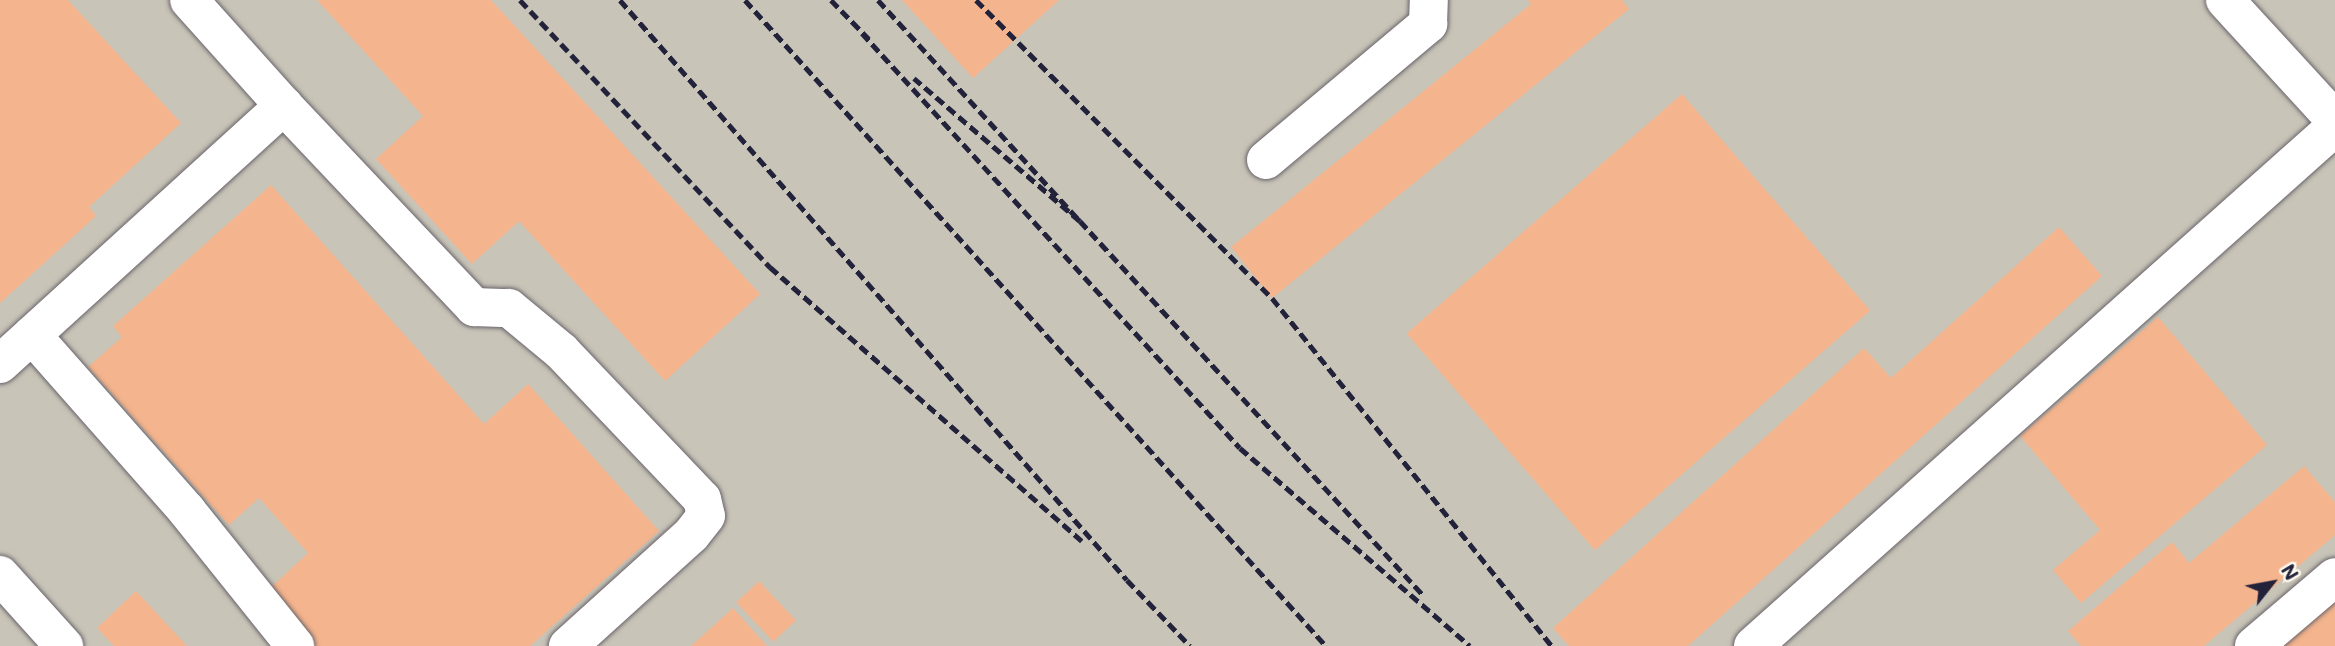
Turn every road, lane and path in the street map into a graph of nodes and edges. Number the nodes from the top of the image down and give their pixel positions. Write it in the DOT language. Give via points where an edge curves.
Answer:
graph roads {
  1 [pos="189,0"];
  2 [pos="1429,0"];
  3 [pos="2225,0"];
  4 [pos="284,106"];
  5 [pos="2335,120"];
  6 [pos="2335,127"];
  7 [pos="1266,160"];
  8 [pos="32,335"];
  9 [pos="0,364"];
  10 [pos="0,575"];
  11 [pos="2335,577"];
  12 [pos="64,646"];
  13 [pos="295,646"];
  14 [pos="568,646"];
  15 [pos="1753,646"];
  16 [pos="2254,646"];
  1 -- 4 [label="street"];
  2 -- 7 [label="street" via="1428,24"];
  3 -- 5 [label="street"];
  4 -- 8 [label="street"];
  4 -- 14 [label="street" via="474,307 509,308 561,351 702,499 706,516 691,535"];
  6 -- 15 [label="street"];
  8 -- 9 [label="street"];
  8 -- 13 [label="street" via="187,511"];
  10 -- 12 [label="street"];
  11 -- 16 [label="street"];
}
